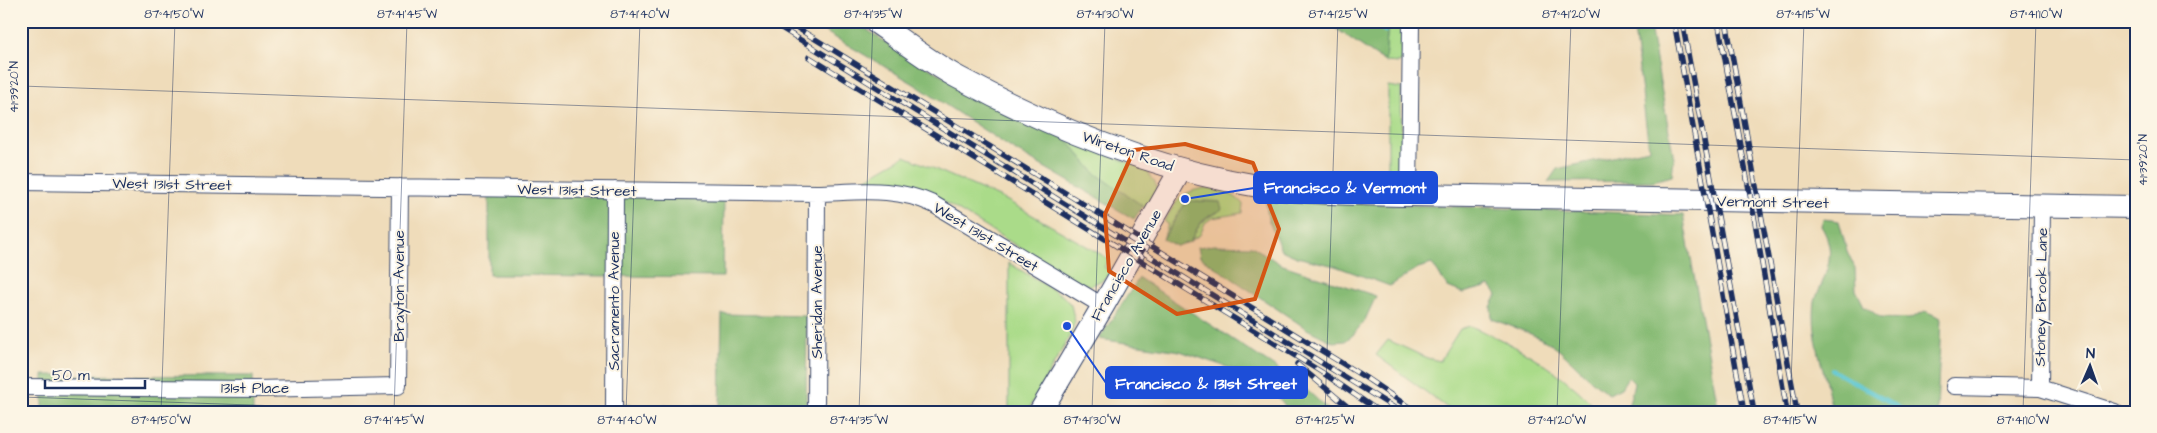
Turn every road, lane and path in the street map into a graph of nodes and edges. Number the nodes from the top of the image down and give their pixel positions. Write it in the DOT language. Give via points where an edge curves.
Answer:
graph roads {
  1 [pos="874,21"];
  2 [pos="1412,21"];
  3 [pos="1181,169"];
  4 [pos="21,182"];
  5 [pos="400,187"];
  6 [pos="614,190"];
  7 [pos="817,193"];
  8 [pos="1409,195"];
  9 [pos="2042,206"];
  10 [pos="2136,207"];
  11 [pos="1103,306"];
  12 [pos="398,386"];
  13 [pos="1954,386"];
  14 [pos="21,387"];
  15 [pos="2040,388"];
  16 [pos="614,412"];
  17 [pos="816,412"];
  18 [pos="1040,412"];
  19 [pos="2115,412"];
  1 -- 3 [label="street, Wireton Road" via="957,77 1016,107 1111,147"];
  2 -- 8 [label="street"];
  3 -- 8 [label="street, Wireton Road" via="1286,189"];
  3 -- 11 [label="street, Francisco Avenue"];
  4 -- 5 [label="street, West 131st Street"];
  5 -- 6 [label="street, West 131st Street"];
  5 -- 12 [label="street, Brayton Avenue"];
  6 -- 7 [label="street, West 131st Street"];
  6 -- 16 [label="street, Sacramento Avenue"];
  7 -- 11 [label="street, West 131st Street" via="896,192 916,196"];
  7 -- 17 [label="street, Sheridan Avenue"];
  8 -- 9 [label="street, Vermont Street"];
  9 -- 10 [label="street, Vermont Street"];
  9 -- 15 [label="street, Stoney Brook Lane"];
  11 -- 18 [label="street, Francisco Avenue"];
  12 -- 14 [label="street, 131st Place" via="255,389"];
  13 -- 15 [label="street"];
  15 -- 19 [label="street"];
}
